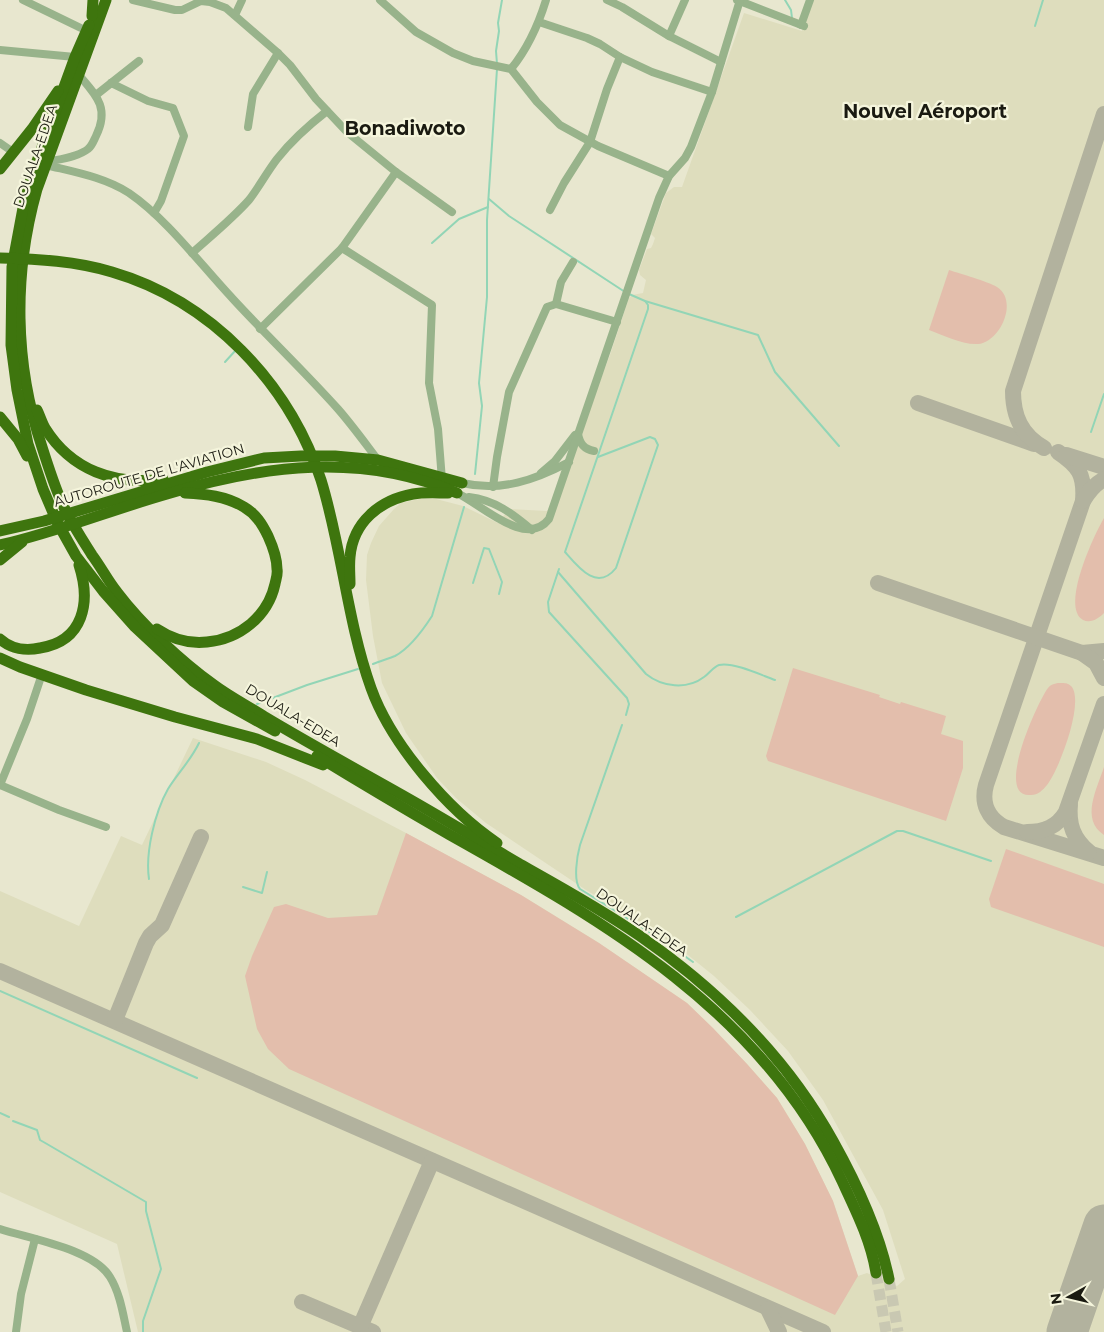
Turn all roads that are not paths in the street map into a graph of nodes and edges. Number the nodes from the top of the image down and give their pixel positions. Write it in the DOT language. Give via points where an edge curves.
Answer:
graph roads {
  1 [pos="23,0"];
  2 [pos="93,0"];
  3 [pos="99,0"];
  4 [pos="106,0"];
  5 [pos="134,0"];
  6 [pos="242,0"];
  7 [pos="380,0"];
  8 [pos="546,0"];
  9 [pos="607,0"];
  10 [pos="685,0"];
  11 [pos="810,0"];
  12 [pos="739,1"];
  13 [pos="235,15"];
  14 [pos="92,16"];
  15 [pos="539,22"];
  16 [pos="87,31"];
  17 [pos="669,36"];
  18 [pos="0,50"];
  19 [pos="278,53"];
  20 [pos="75,57"];
  21 [pos="620,57"];
  22 [pos="139,61"];
  23 [pos="721,62"];
  24 [pos="512,69"];
  25 [pos="78,74"];
  26 [pos="66,80"];
  27 [pos="111,83"];
  28 [pos="712,92"];
  29 [pos="96,95"];
  30 [pos="327,111"];
  31 [pos="248,127"];
  32 [pos="590,142"];
  33 [pos="0,143"];
  34 [pos="13,152"];
  35 [pos="47,163"];
  36 [pos="0,169"];
  37 [pos="396,172"];
  38 [pos="669,176"];
  39 [pos="550,210"];
  40 [pos="452,212"];
  41 [pos="154,214"];
  42 [pos="342,248"];
  43 [pos="192,253"];
  44 [pos="0,258"];
  45 [pos="573,262"];
  46 [pos="21,286"];
  47 [pos="556,304"];
  48 [pos="617,322"];
  49 [pos="260,329"];
  50 [pos="0,417"];
  51 [pos="579,431"];
  52 [pos="594,451"];
  53 [pos="378,460"];
  54 [pos="569,462"];
  55 [pos="207,472"];
  56 [pos="531,479"];
  57 [pos="442,482"];
  58 [pos="494,486"];
  59 [pos="43,489"];
  60 [pos="462,491"];
  61 [pos="168,493"];
  62 [pos="85,514"];
  63 [pos="46,526"];
  64 [pos="0,531"];
  65 [pos="27,539"];
  66 [pos="0,544"];
  67 [pos="76,556"];
  68 [pos="0,560"];
  69 [pos="117,592"];
  70 [pos="351,610"];
  71 [pos="0,639"];
  72 [pos="0,658"];
  73 [pos="42,674"];
  74 [pos="348,776"];
  75 [pos="0,785"];
  76 [pos="106,827"];
  77 [pos="562,888"];
  78 [pos="0,1229"];
  79 [pos="35,1239"];
  80 [pos="876,1273"];
  81 [pos="889,1279"];
  82 [pos="16,1332"];
  83 [pos="127,1332"];
  1 -- 16 [label="street"];
  2 -- 14 [label="highway"];
  3 -- 14 [label="highway, DOUALA-EDEA"];
  4 -- 25 [label="highway, DOUALA-EDEA"];
  5 -- 13 [label="street" via="175,10 210,2"];
  6 -- 13 [label="street"];
  7 -- 24 [label="street" via="416,32 446,50"];
  8 -- 15 [label="street"];
  9 -- 17 [label="street"];
  10 -- 17 [label="street"];
  11 -- 12 [label="street" via="803,26"];
  12 -- 23 [label="street"];
  13 -- 19 [label="street"];
  14 -- 16 [label="highway, DOUALA-EDEA"];
  15 -- 21 [label="street" via="587,38"];
  15 -- 24 [label="street"];
  16 -- 20 [label="highway, DOUALA-EDEA"];
  17 -- 23 [label="street"];
  18 -- 20 [label="street"];
  19 -- 30 [label="street"];
  19 -- 31 [label="street" via="253,94"];
  20 -- 26 [label="highway, DOUALA-EDEA"];
  21 -- 28 [label="street" via="652,72"];
  21 -- 32 [label="street"];
  22 -- 27 [label="street"];
  23 -- 28 [label="street"];
  24 -- 32 [label="street" via="550,116"];
  25 -- 29 [label="street"];
  25 -- 35 [label="highway, DOUALA-EDEA"];
  26 -- 34 [label="highway"];
  26 -- 59 [label="highway, DOUALA-EDEA" via="32,175 12,267 11,345 17,390 28,444"];
  27 -- 29 [label="street"];
  27 -- 41 [label="street" via="140,98 172,108 184,136"];
  28 -- 38 [label="street" via="691,147"];
  29 -- 35 [label="street" via="102,119 90,148"];
  30 -- 37 [label="street"];
  30 -- 43 [label="street" via="302,130 248,200"];
  32 -- 38 [label="street"];
  32 -- 39 [label="street"];
  33 -- 34 [label="street"];
  34 -- 36 [label="highway"];
  35 -- 41 [label="street" via="112,184 129,193"];
  35 -- 46 [label="highway, DOUALA-EDEA" via="31,213"];
  37 -- 40 [label="street"];
  37 -- 42 [label="street"];
  38 -- 48 [label="street"];
  41 -- 43 [label="street"];
  42 -- 49 [label="street"];
  42 -- 57 [label="street" via="432,305 430,383"];
  43 -- 49 [label="street"];
  44 -- 70 [label="highway" via="79,264 113,272 176,300 238,346 276,391 304,439 321,481"];
  45 -- 47 [label="street" via="561,282"];
  46 -- 55 [label="highway" via="24,344 34,401 45,428 62,449 97,474 114,479 148,481"];
  46 -- 69 [label="highway, DOUALA-EDEA" via="19,318 23,365 37,432 63,506"];
  47 -- 48 [label="street"];
  47 -- 58 [label="street" via="547,307 509,392"];
  48 -- 51 [label="street"];
  49 -- 53 [label="street" via="338,410"];
  50 -- 59 [label="highway" via="18,439"];
  51 -- 52 [label="street" via="586,450"];
  51 -- 54 [label="street"];
  51 -- 56 [label="street" via="555,461"];
  53 -- 55 [label="highway, AUTOROUTE DE L'AVIATION" via="335,456 264,458"];
  53 -- 57 [label="highway, AUTOROUTE DE L'AVIATION"];
  54 -- 56 [label="street, AUTOROUTE DE L'AVIATION"];
  54 -- 60 [label="street" via="549,519 532,530 501,506"];
  55 -- 62 [label="highway, AUTOROUTE DE L'AVIATION"];
  56 -- 58 [label="street, AUTOROUTE DE L'AVIATION"];
  57 -- 60 [label="highway, AUTOROUTE DE L'AVIATION"];
  57 -- 61 [label="highway, AUTOROUTE DE L'AVIATION" via="377,470 304,466 261,471"];
  58 -- 60 [label="street, AUTOROUTE DE L'AVIATION" via="474,486"];
  59 -- 67 [label="highway, DOUALA-EDEA"];
  60 -- 70 [label="highway" via="401,497 374,510 354,538 350,557"];
  61 -- 62 [label="highway, AUTOROUTE DE L'AVIATION"];
  61 -- 69 [label="highway" via="217,496 244,507 258,518 275,550 278,571 265,608 252,624 238,633 218,641 185,642 146,622"];
  62 -- 63 [label="highway, AUTOROUTE DE L'AVIATION"];
  63 -- 64 [label="highway, AUTOROUTE DE L'AVIATION"];
  63 -- 65 [label="highway, AUTOROUTE DE L'AVIATION"];
  65 -- 66 [label="highway, AUTOROUTE DE L'AVIATION"];
  65 -- 68 [label="highway"];
  67 -- 71 [label="highway" via="84,583 85,601 70,636 46,648 30,650 16,648"];
  67 -- 74 [label="highway, DOUALA-EDEA" via="135,628 193,682"];
  69 -- 77 [label="highway, DOUALA-EDEA" via="145,624 214,685"];
  70 -- 77 [label="highway" via="376,701 384,718 421,770 487,837"];
  72 -- 73 [label="highway"];
  73 -- 74 [label="highway" via="175,717 257,739"];
  73 -- 75 [label="street"];
  74 -- 80 [label="highway, DOUALA-EDEA" via="588,914 660,965 736,1030 785,1085 811,1124 858,1214"];
  75 -- 76 [label="street"];
  77 -- 81 [label="highway, DOUALA-EDEA" via="640,936 707,988 781,1062 806,1096 841,1155 868,1213"];
  78 -- 79 [label="street"];
  79 -- 82 [label="street" via="21,1294"];
  79 -- 83 [label="street" via="89,1258 103,1268 116,1290"];
}
